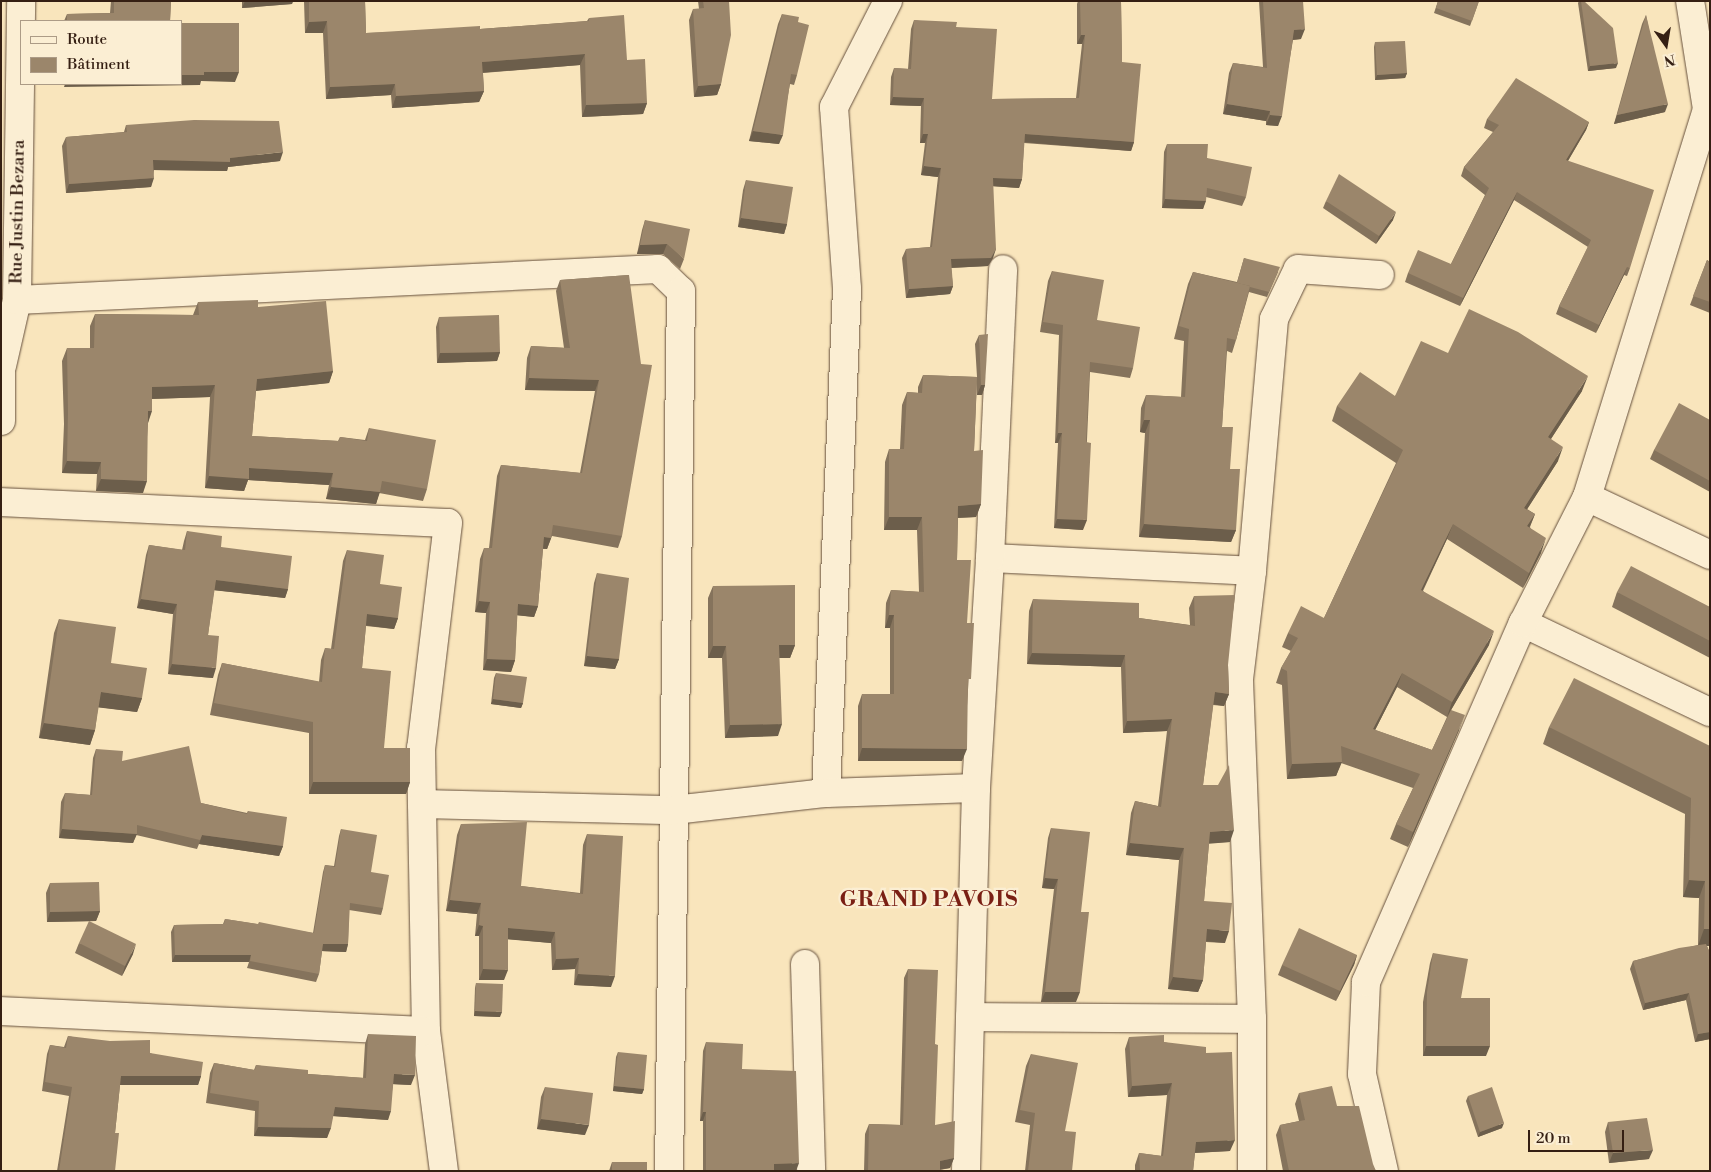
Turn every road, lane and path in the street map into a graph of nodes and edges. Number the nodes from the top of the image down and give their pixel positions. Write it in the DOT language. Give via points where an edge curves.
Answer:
graph roads {
  1 [pos="21,1"];
  2 [pos="888,1"];
  3 [pos="1690,1"];
  4 [pos="21,20"];
  5 [pos="20,85"];
  6 [pos="1708,109"];
  7 [pos="1003,269"];
  8 [pos="1380,275"];
  9 [pos="18,300"];
  10 [pos="2,366"];
  11 [pos="1,421"];
  12 [pos="1586,497"];
  13 [pos="1,502"];
  14 [pos="1710,555"];
  15 [pos="990,558"];
  16 [pos="1252,571"];
  17 [pos="1523,623"];
  18 [pos="1710,712"];
  19 [pos="976,788"];
  20 [pos="826,793"];
  21 [pos="422,804"];
  22 [pos="674,810"];
  23 [pos="805,964"];
  24 [pos="1,1011"];
  25 [pos="970,1017"];
  26 [pos="1252,1019"];
  27 [pos="426,1031"];
  28 [pos="444,1171"];
  29 [pos="668,1171"];
  30 [pos="811,1171"];
  31 [pos="966,1171"];
  32 [pos="1252,1171"];
  33 [pos="1384,1171"];
  1 -- 4 [label="street, Rue Justin Bezara"];
  2 -- 20 [label="street" via="834,107 847,289"];
  3 -- 6 [label="street"];
  5 -- 9 [label="street, Rue Justin Bezara"];
  6 -- 12 [label="street"];
  7 -- 15 [label="street"];
  8 -- 16 [label="street" via="1298,269 1274,319"];
  9 -- 10 [label="street, Rue Justin Bezara"];
  9 -- 22 [label="street" via="658,269 681,291"];
  10 -- 11 [label="street, Rue Justin Bezara"];
  12 -- 14 [label="street"];
  12 -- 17 [label="street"];
  13 -- 21 [label="street" via="448,523 421,748"];
  15 -- 16 [label="street"];
  15 -- 19 [label="street"];
  16 -- 26 [label="street" via="1239,679"];
  17 -- 18 [label="street"];
  17 -- 33 [label="street" via="1366,982 1362,1074"];
  19 -- 20 [label="street"];
  19 -- 25 [label="street"];
  20 -- 22 [label="street"];
  21 -- 22 [label="street"];
  21 -- 27 [label="street"];
  22 -- 29 [label="street"];
  23 -- 30 [label="street"];
  24 -- 27 [label="street"];
  25 -- 26 [label="street"];
  25 -- 31 [label="street"];
  26 -- 32 [label="street"];
  27 -- 28 [label="street"];
}
